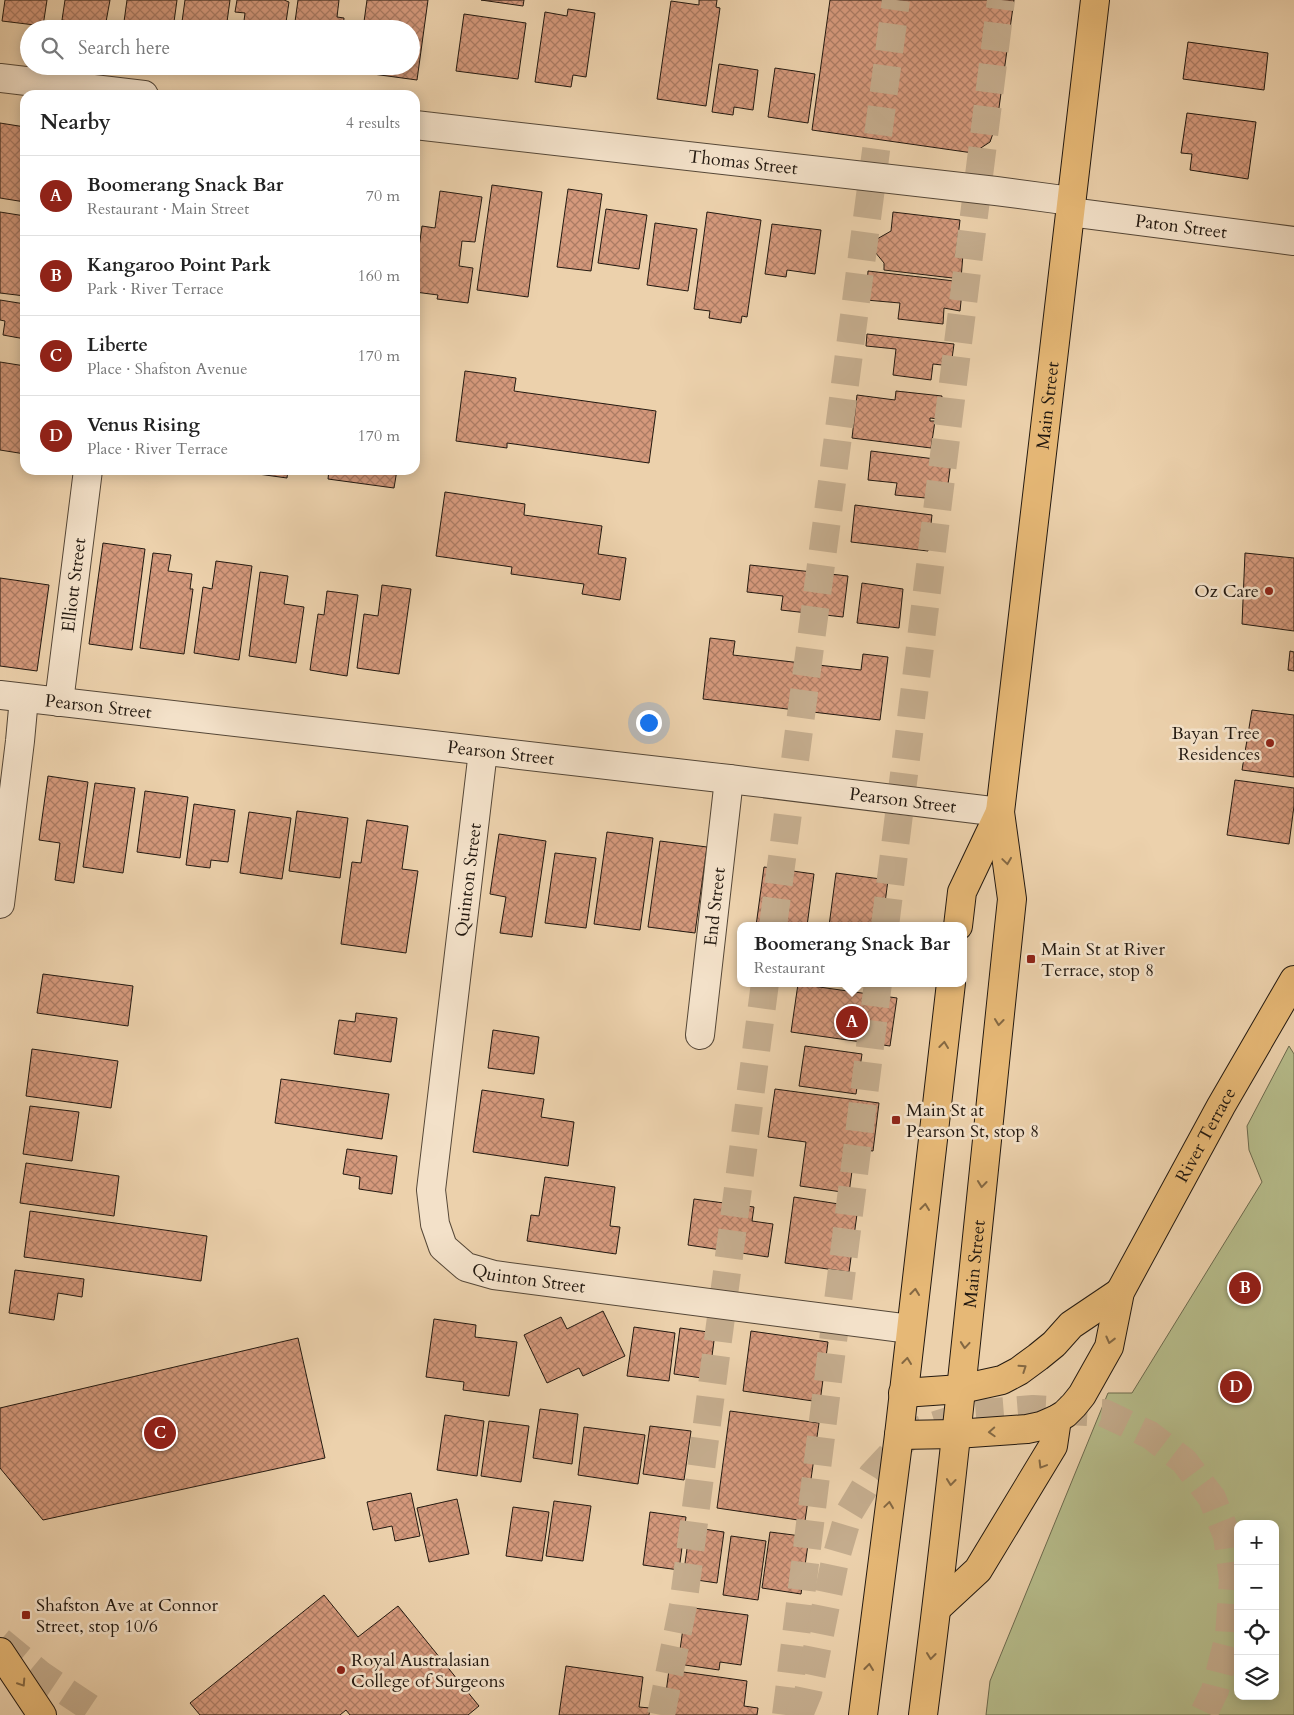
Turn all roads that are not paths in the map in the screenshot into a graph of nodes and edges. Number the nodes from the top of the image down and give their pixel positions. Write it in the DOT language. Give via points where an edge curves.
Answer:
graph roads {
  1 [pos="1095,0"];
  2 [pos="0,78"];
  3 [pos="96,90"];
  4 [pos="420,126"];
  5 [pos="1071,206"];
  6 [pos="1294,241"];
  7 [pos="87,475"];
  8 [pos="12,697"];
  9 [pos="59,702"];
  10 [pos="483,751"];
  11 [pos="729,779"];
  12 [pos="1000,812"];
  13 [pos="0,904"];
  14 [pos="958,922"];
  15 [pos="1294,980"];
  16 [pos="951,987"];
  17 [pos="700,1035"];
  18 [pos="1120,1292"];
  19 [pos="910,1329"];
  20 [pos="961,1389"];
  21 [pos="903,1393"];
  22 [pos="1056,1419"];
  23 [pos="956,1434"];
  24 [pos="898,1435"];
  25 [pos="937,1608"];
  26 [pos="0,1652"];
  27 [pos="42,1715"];
  28 [pos="863,1715"];
  29 [pos="923,1715"];
  1 -- 5 [label="main road, Main Street"];
  2 -- 3 [label="street"];
  4 -- 5 [label="street, Thomas Street" via="1004,192"];
  5 -- 6 [label="street, Paton Street"];
  5 -- 12 [label="main road, Main Street"];
  7 -- 9 [label="street, Elliott Street"];
  8 -- 9 [label="street, Pearson Street"];
  8 -- 13 [label="street" via="20,741"];
  9 -- 10 [label="street, Pearson Street"];
  10 -- 11 [label="street, Pearson Street"];
  10 -- 19 [label="street, Quinton Street" via="431,1190 435,1224 443,1247 466,1267 494,1275"];
  11 -- 12 [label="street, Pearson Street"];
  11 -- 17 [label="street, End Street"];
  12 -- 14 [label="main road, Main Street" via="962,892"];
  12 -- 20 [label="main road, Main Street, one-way" via="1012,899"];
  15 -- 18 [label="main road, River Terrace"];
  19 -- 16 [label="main road, one-way"];
  20 -- 18 [label="main road, River Terrace, one-way" via="1002,1380 1019,1371 1054,1344 1071,1325"];
  18 -- 22 [label="main road, River Terrace, one-way" via="1109,1347 1082,1395"];
  21 -- 19 [label="main road, one-way"];
  20 -- 21 [label="main road, River Terrace"];
  20 -- 23 [label="main road, Main Street"];
  21 -- 24 [label="main road"];
  22 -- 23 [label="main road, River Terrace, one-way" via="1027,1430"];
  22 -- 25 [label="main road, one-way" via="1053,1446 978,1570"];
  23 -- 24 [label="main road, River Terrace"];
  23 -- 25 [label="main road, Main Street, one-way"];
  28 -- 24 [label="main road, one-way"];
  25 -- 29 [label="main road, Main Street, one-way"];
  26 -- 27 [label="main road, one-way"];
}
